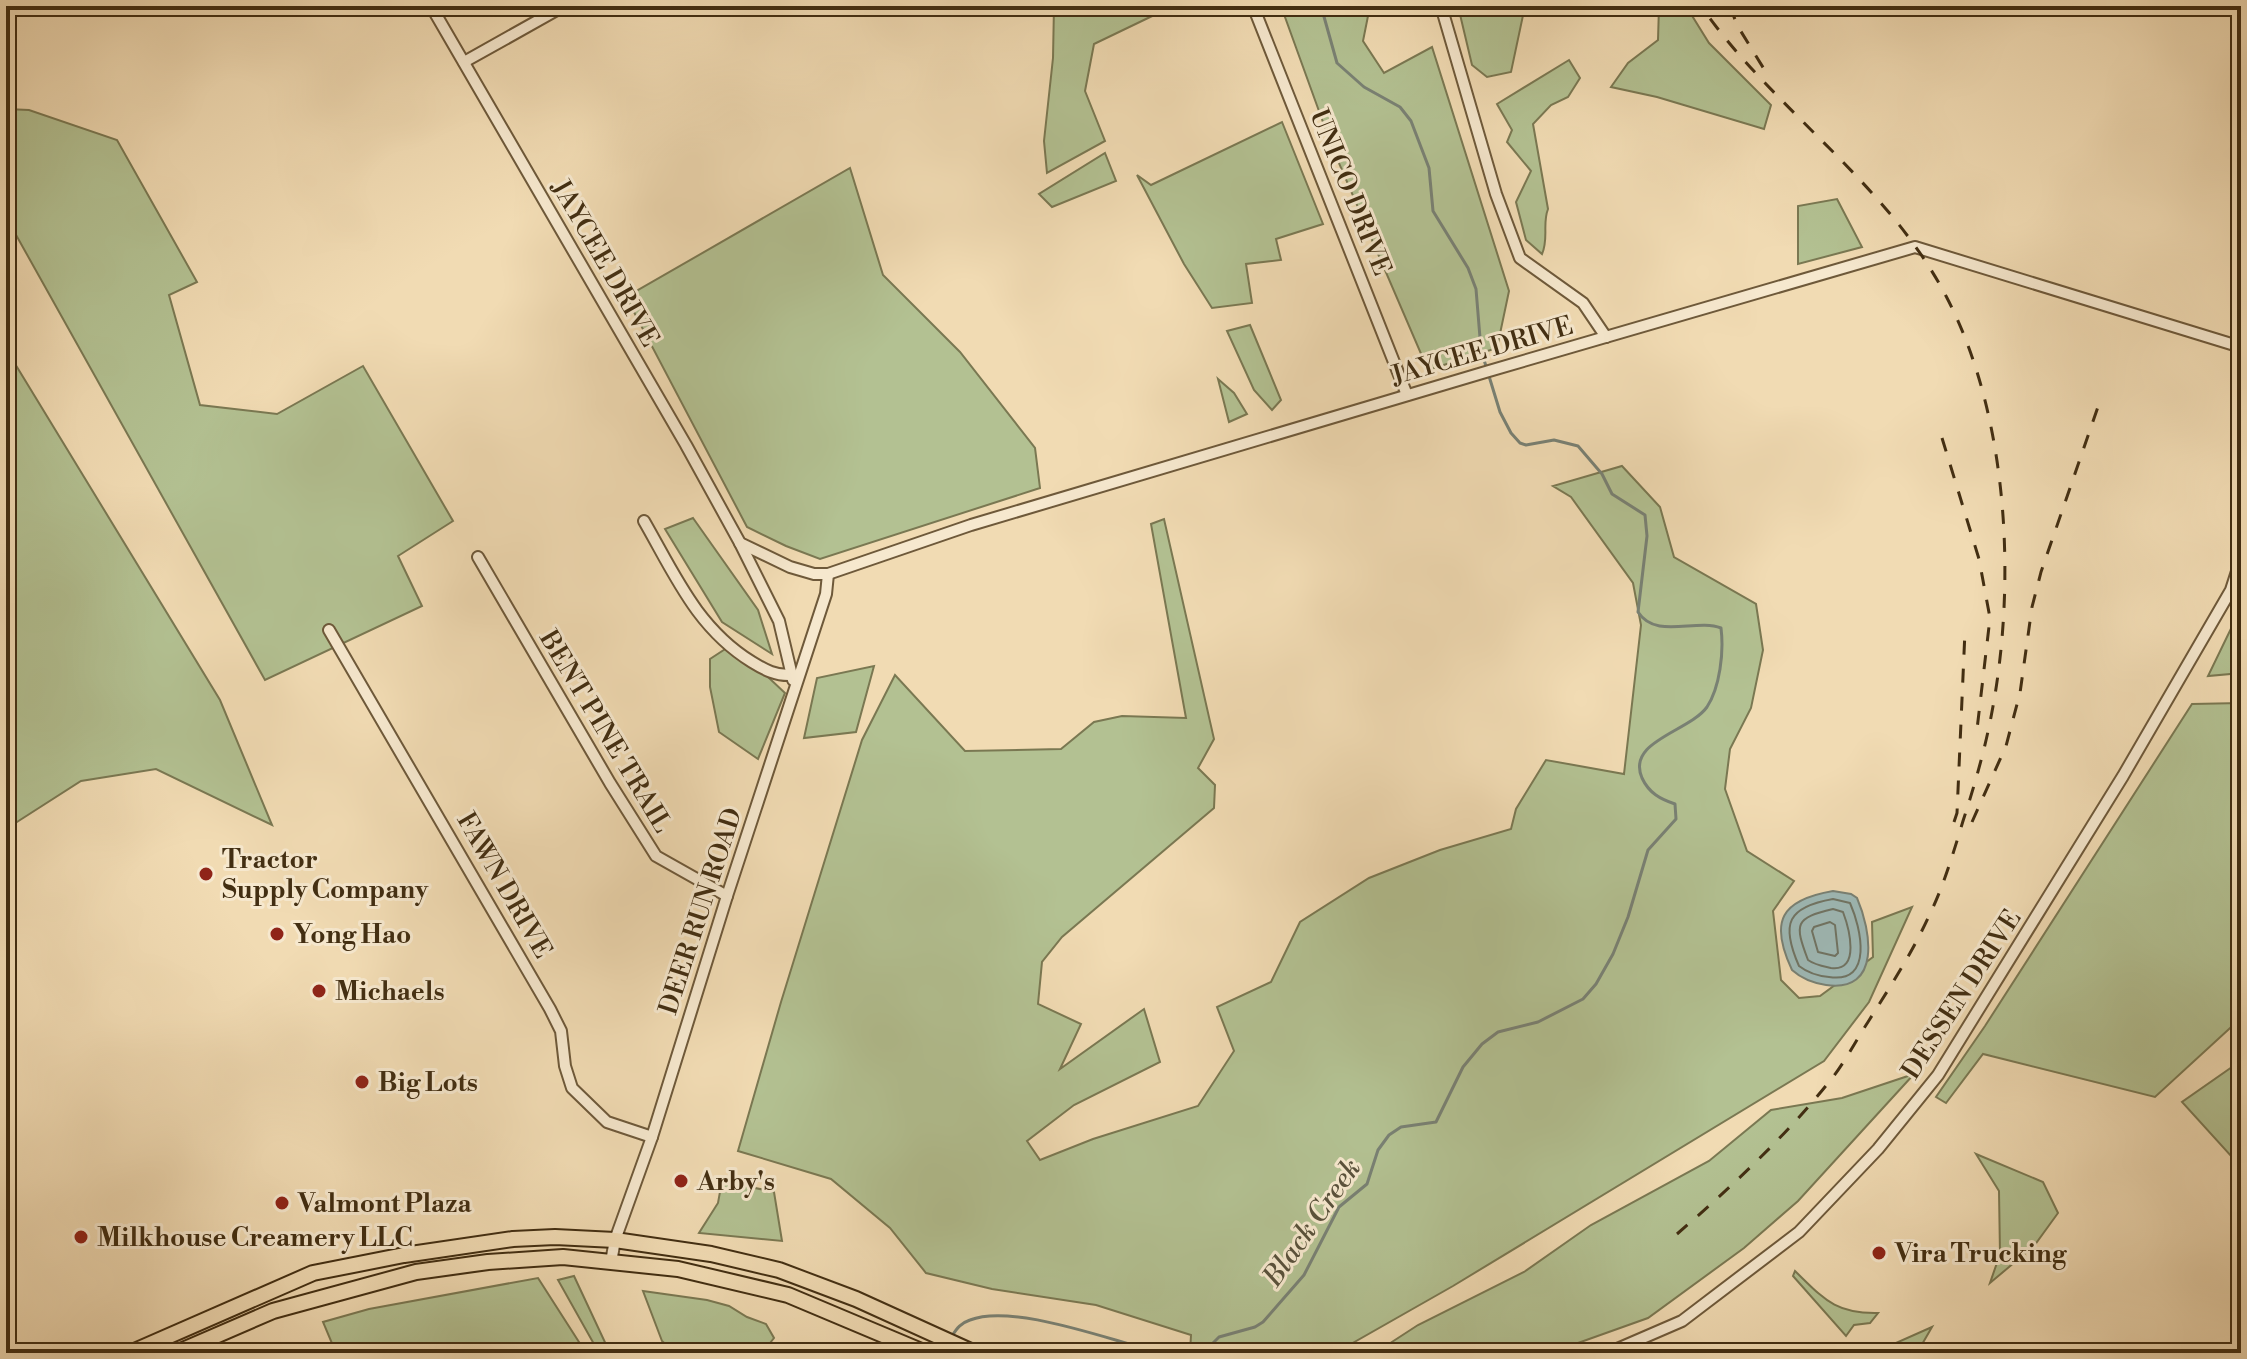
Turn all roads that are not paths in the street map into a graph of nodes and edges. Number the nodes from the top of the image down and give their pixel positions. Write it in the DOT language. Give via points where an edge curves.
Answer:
graph roads {
  1 [pos="431,6"];
  2 [pos="564,6"];
  3 [pos="1253,6"];
  4 [pos="1441,6"];
  5 [pos="464,62"];
  6 [pos="1606,337"];
  7 [pos="2241,347"];
  8 [pos="1407,395"];
  9 [pos="644,521"];
  10 [pos="740,543"];
  11 [pos="478,557"];
  12 [pos="2241,559"];
  13 [pos="828,574"];
  14 [pos="329,630"];
  15 [pos="792,675"];
  16 [pos="795,689"];
  17 [pos="727,896"];
  18 [pos="652,1137"];
  19 [pos="615,1240"];
  20 [pos="611,1262"];
  21 [pos="971,1351"];
  22 [pos="923,1352"];
  23 [pos="130,1353"];
  24 [pos="176,1353"];
  25 [pos="1608,1353"];
  1 -- 5 [label="street, JAYCEE DRIVE"];
  2 -- 5 [label="street"];
  3 -- 8 [label="street, UNICO DRIVE"];
  4 -- 6 [label="street" via="1520,258 1583,303"];
  5 -- 10 [label="street, JAYCEE DRIVE"];
  6 -- 7 [label="street, JAYCEE DRIVE" via="1915,247"];
  6 -- 8 [label="street, JAYCEE DRIVE"];
  8 -- 13 [label="street, JAYCEE DRIVE" via="971,525"];
  9 -- 15 [label="street" via="719,639 770,672"];
  10 -- 13 [label="street, JAYCEE DRIVE" via="790,567"];
  10 -- 15 [label="street, JAYCEE DRIVE" via="779,621"];
  11 -- 17 [label="street, BENT PINE TRAIL" via="656,856"];
  12 -- 25 [label="street, DESSEN DRIVE" via="2231,590 2123,776 1910,1112 1799,1232 1682,1321"];
  13 -- 16 [label="street, DEER RUN ROAD"];
  14 -- 18 [label="street, FAWN DRIVE" via="550,1009 561,1031 572,1088 607,1122"];
  15 -- 16 [label="street, JAYCEE DRIVE"];
  16 -- 17 [label="street, DEER RUN ROAD"];
  17 -- 18 [label="street, DEER RUN ROAD"];
  18 -- 19 [label="street, DEER RUN ROAD"];
  19 -- 20 [label="street, DEER RUN ROAD"];
  19 -- 21 [label="highway" via="779,1270"];
  19 -- 23 [label="highway" via="513,1239 313,1273"];
  20 -- 22 [label="highway" via="678,1269 788,1295"];
  20 -- 24 [label="highway" via="563,1257 416,1272 273,1311"];
}
